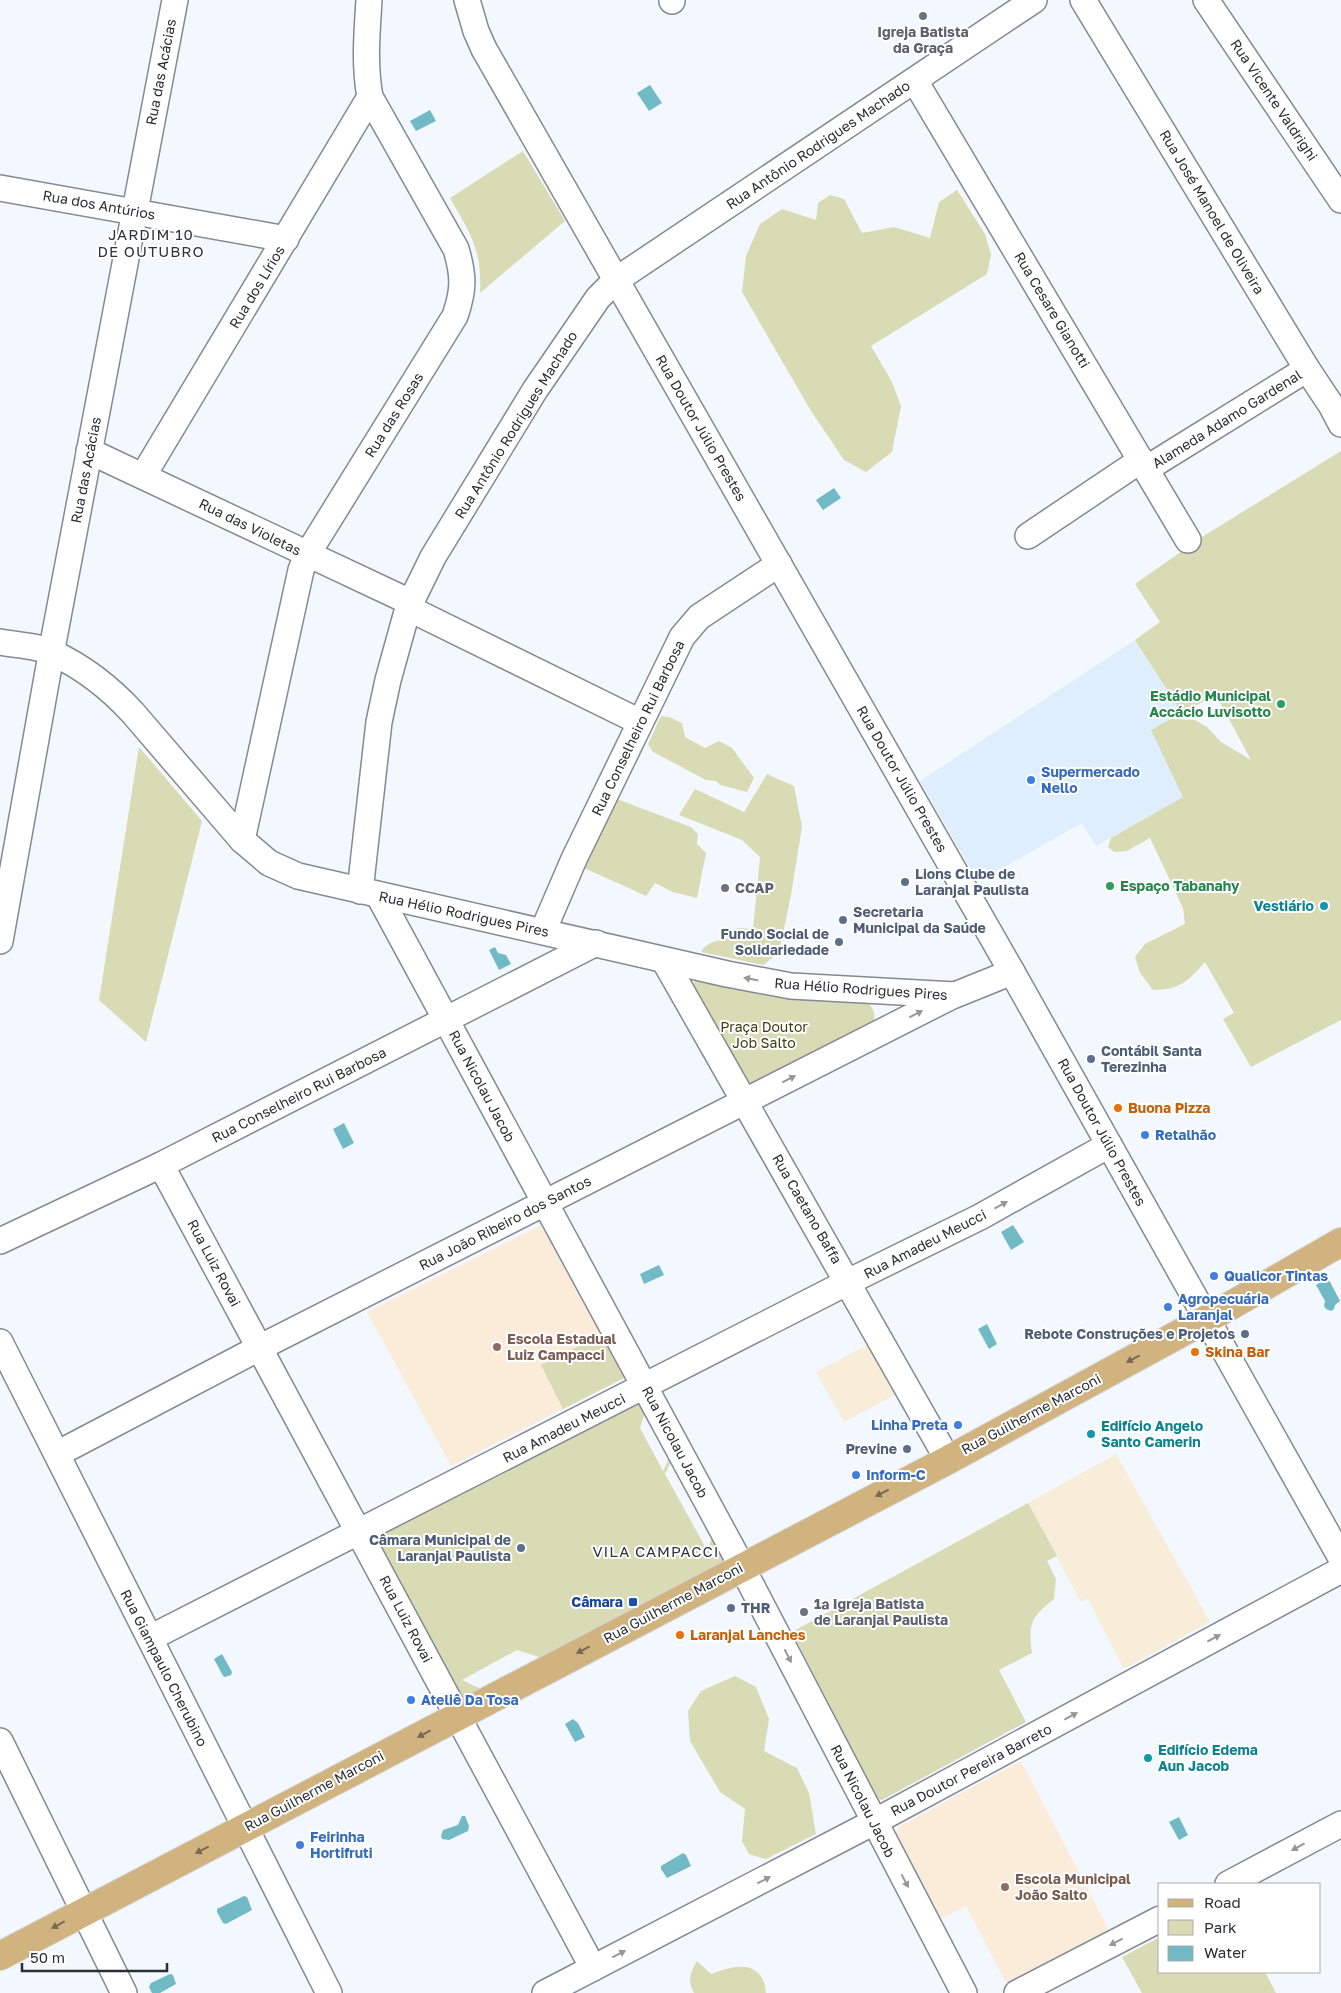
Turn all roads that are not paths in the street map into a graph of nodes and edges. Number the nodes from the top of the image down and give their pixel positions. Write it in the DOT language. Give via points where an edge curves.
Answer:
graph roads {
  1 [pos="175,0"];
  2 [pos="370,0"];
  3 [pos="467,0"];
  4 [pos="1034,0"];
  5 [pos="1083,0"];
  6 [pos="1206,0"];
  7 [pos="915,81"];
  8 [pos="370,97"];
  9 [pos="0,188"];
  10 [pos="1341,200"];
  11 [pos="135,212"];
  12 [pos="286,239"];
  13 [pos="616,280"];
  14 [pos="1307,369"];
  15 [pos="1338,407"];
  16 [pos="89,451"];
  17 [pos="1143,465"];
  18 [pos="142,476"];
  19 [pos="1028,536"];
  20 [pos="1188,540"];
  21 [pos="307,555"];
  22 [pos="779,564"];
  23 [pos="409,605"];
  24 [pos="0,642"];
  25 [pos="52,652"];
  26 [pos="640,722"];
  27 [pos="242,840"];
  28 [pos="370,893"];
  29 [pos="543,931"];
  30 [pos="0,941"];
  31 [pos="596,943"];
  32 [pos="664,960"];
  33 [pos="1012,972"];
  34 [pos="869,991"];
  35 [pos="955,995"];
  36 [pos="446,1019"];
  37 [pos="878,1034"];
  38 [pos="746,1101"];
  39 [pos="1109,1145"];
  40 [pos="162,1165"];
  41 [pos="545,1202"];
  42 [pos="0,1241"];
  43 [pos="1341,1242"];
  44 [pos="848,1282"];
  45 [pos="1207,1319"];
  46 [pos="0,1342"];
  47 [pos="259,1348"];
  48 [pos="646,1386"];
  49 [pos="57,1454"];
  50 [pos="948,1460"];
  51 [pos="359,1532"];
  52 [pos="1341,1558"];
  53 [pos="742,1566"];
  54 [pos="1341,1570"];
  55 [pos="150,1638"];
  56 [pos="458,1716"];
  57 [pos="0,1741"];
  58 [pos="874,1822"];
  59 [pos="1341,1824"];
  60 [pos="245,1828"];
  61 [pos="1230,1883"];
  62 [pos="84,1911"];
  63 [pos="1158,1921"];
  64 [pos="0,1956"];
  65 [pos="593,1968"];
  66 [pos="124,1993"];
  67 [pos="329,1993"];
  68 [pos="545,1993"];
  69 [pos="964,1993"];
  70 [pos="1017,1993"];
  1 -- 11 [label="street, Rua das Acácias"];
  2 -- 8 [label="street, Rua das Rosas" via="365,52"];
  3 -- 13 [label="street, Rua Doutor Júlio Prestes" via="484,49"];
  4 -- 7 [label="street, Rua Antônio Rodrigues Machado"];
  5 -- 14 [label="street, Rua José Manoel de Oliveira"];
  6 -- 10 [label="street, Rua Vicente Valdrighi"];
  7 -- 13 [label="street, Rua Antônio Rodrigues Machado"];
  7 -- 17 [label="street, Rua Cesare Gianotti"];
  8 -- 12 [label="street, Rua dos Lírios"];
  8 -- 21 [label="street, Rua das Rosas" via="456,249 463,286 454,316"];
  9 -- 11 [label="street, Rua dos Antúrios"];
  11 -- 12 [label="street, Rua dos Antúrios"];
  11 -- 16 [label="street, Rua das Acácias"];
  12 -- 18 [label="street, Rua dos Lírios"];
  13 -- 22 [label="street, Rua Doutor Júlio Prestes"];
  13 -- 23 [label="street, Rua Antônio Rodrigues Machado" via="598,298 535,390"];
  14 -- 15 [label="street, Rua José Manoel de Oliveira"];
  14 -- 17 [label="street, Alameda Adamo Gardenal"];
  16 -- 18 [label="street, Rua das Violetas"];
  16 -- 25 [label="street, Rua das Acácias"];
  17 -- 19 [label="street, Alameda Adamo Gardenal"];
  17 -- 20 [label="street, Rua Cesare Gianotti"];
  18 -- 21 [label="street, Rua das Violetas"];
  21 -- 23 [label="street, Rua das Violetas"];
  21 -- 27 [label="street, Rua das Rosas" via="296,584"];
  22 -- 26 [label="street, Rua Conselheiro Rui Barbosa" via="689,626"];
  22 -- 33 [label="street, Rua Doutor Júlio Prestes"];
  23 -- 26 [label="street, Rua das Violetas"];
  23 -- 28 [label="street, Rua Antônio Rodrigues Machado" via="379,722"];
  24 -- 25 [label="street, Rua Hélio Rodrigues Pires"];
  25 -- 27 [label="street, Rua Hélio Rodrigues Pires" via="117,696"];
  25 -- 30 [label="street, Rua das Acácias"];
  26 -- 29 [label="street, Rua Conselheiro Rui Barbosa"];
  27 -- 28 [label="street, Rua Hélio Rodrigues Pires" via="259,857 286,872"];
  28 -- 29 [label="street, Rua Hélio Rodrigues Pires"];
  28 -- 36 [label="street, Rua Nicolau Jacob"];
  29 -- 31 [label="street, Rua Hélio Rodrigues Pires"];
  31 -- 32 [label="street, Rua Hélio Rodrigues Pires"];
  31 -- 36 [label="street, Rua Conselheiro Rui Barbosa"];
  34 -- 32 [label="street, Rua Hélio Rodrigues Pires, one-way" via="769,983"];
  32 -- 38 [label="street, Rua Caetano Baffa"];
  33 -- 35 [label="street, Rua Hélio Rodrigues Pires"];
  33 -- 39 [label="street, Rua Doutor Júlio Prestes"];
  34 -- 35 [label="street, Rua Hélio Rodrigues Pires"];
  34 -- 37 [label="street" via="882,1007 884,1016"];
  37 -- 35 [label="street, Rua João Ribeiro dos Santos, one-way"];
  36 -- 40 [label="street, Rua Conselheiro Rui Barbosa"];
  36 -- 41 [label="street, Rua Nicolau Jacob"];
  38 -- 37 [label="street, Rua João Ribeiro dos Santos, one-way"];
  38 -- 41 [label="street, Rua João Ribeiro dos Santos"];
  38 -- 44 [label="street, Rua Caetano Baffa"];
  44 -- 39 [label="street, Rua Amadeu Meucci, one-way" via="980,1217"];
  39 -- 45 [label="street, Rua Doutor Júlio Prestes"];
  40 -- 42 [label="street, Rua Conselheiro Rui Barbosa"];
  40 -- 47 [label="street, Rua Luiz Rovai"];
  41 -- 47 [label="street, Rua João Ribeiro dos Santos"];
  41 -- 48 [label="street, Rua Nicolau Jacob"];
  43 -- 45 [label="main road, Rua Guilherme Marconi"];
  44 -- 48 [label="street, Rua Amadeu Meucci"];
  44 -- 50 [label="street, Rua Caetano Baffa"];
  45 -- 50 [label="main road, Rua Guilherme Marconi, one-way"];
  45 -- 52 [label="street, Rua Doutor Júlio Prestes"];
  46 -- 49 [label="street, Rua Giampaulo Cherubino"];
  47 -- 49 [label="street, Rua João Ribeiro dos Santos"];
  47 -- 51 [label="street, Rua Luiz Rovai"];
  48 -- 51 [label="street, Rua Amadeu Meucci"];
  48 -- 53 [label="street, Rua Nicolau Jacob"];
  49 -- 55 [label="street, Rua Giampaulo Cherubino"];
  50 -- 53 [label="main road, Rua Guilherme Marconi, one-way"];
  51 -- 55 [label="street, Rua Amadeu Meucci"];
  51 -- 56 [label="street, Rua Luiz Rovai"];
  53 -- 56 [label="main road, Rua Guilherme Marconi, one-way"];
  53 -- 58 [label="street, Rua Nicolau Jacob, one-way"];
  58 -- 54 [label="street, Rua Doutor Pereira Barreto, one-way"];
  55 -- 60 [label="street, Rua Giampaulo Cherubino"];
  56 -- 60 [label="main road, Rua Guilherme Marconi, one-way"];
  56 -- 65 [label="street, Rua Luiz Rovai"];
  57 -- 62 [label="street"];
  65 -- 58 [label="street, Rua Doutor Pereira Barreto, one-way"];
  58 -- 69 [label="street, Rua Nicolau Jacob, one-way"];
  59 -- 61 [label="street, one-way"];
  60 -- 62 [label="main road, Rua Guilherme Marconi, one-way"];
  60 -- 67 [label="street, Rua Giampaulo Cherubino"];
  62 -- 64 [label="main road, Rua Guilherme Marconi, one-way"];
  62 -- 66 [label="street"];
  63 -- 70 [label="street, one-way"];
  65 -- 68 [label="street, Rua Doutor Pereira Barreto"];
}
